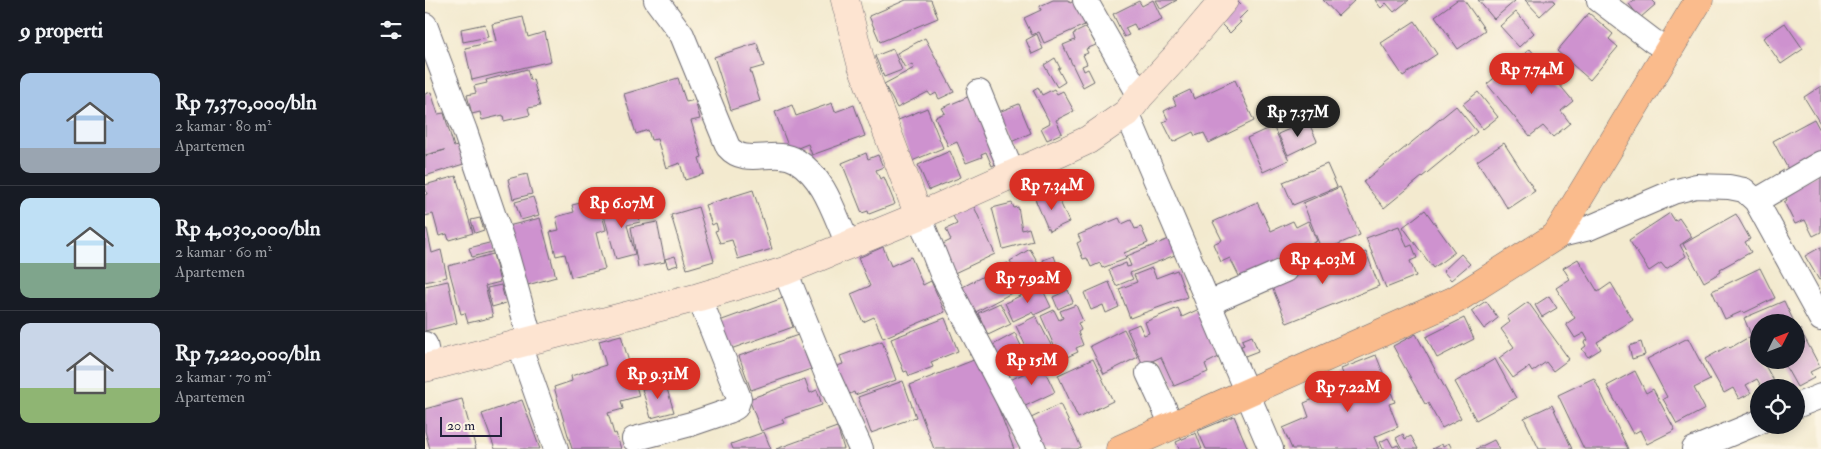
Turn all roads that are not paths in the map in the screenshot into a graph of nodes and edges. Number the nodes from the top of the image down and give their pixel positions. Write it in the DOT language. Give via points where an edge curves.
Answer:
graph roads {
  1 [pos="655,0"];
  2 [pos="845,0"];
  3 [pos="1085,0"];
  4 [pos="1224,0"];
  5 [pos="1599,0"];
  6 [pos="1699,0"];
  7 [pos="425,25"];
  8 [pos="1669,50"];
  9 [pos="979,92"];
  10 [pos="1133,104"];
  11 [pos="1821,163"];
  12 [pos="1013,175"];
  13 [pos="1757,201"];
  14 [pos="919,216"];
  15 [pos="1556,236"];
  16 [pos="849,246"];
  17 [pos="1285,270"];
  18 [pos="785,272"];
  19 [pos="699,297"];
  20 [pos="1209,303"];
  21 [pos="1821,319"];
  22 [pos="525,343"];
  23 [pos="427,360"];
  24 [pos="1148,373"];
  25 [pos="1247,392"];
  26 [pos="1821,396"];
  27 [pos="1805,402"];
  28 [pos="1172,425"];
  29 [pos="1750,426"];
  30 [pos="634,439"];
  31 [pos="556,449"];
  32 [pos="861,449"];
  33 [pos="1034,449"];
  34 [pos="1120,449"];
  35 [pos="1271,449"];
  36 [pos="1694,449"];
  1 -- 16 [label="street" via="682,35 728,147 738,156 787,157 807,168 818,179"];
  2 -- 14 [label="street" via="861,63"];
  3 -- 10 [label="street"];
  4 -- 10 [label="street"];
  5 -- 8 [label="street"];
  6 -- 8 [label="highway"];
  7 -- 22 [label="street" via="505,249"];
  8 -- 15 [label="highway"];
  9 -- 12 [label="street"];
  10 -- 12 [label="street" via="1088,140"];
  10 -- 20 [label="street"];
  11 -- 13 [label="street"];
  12 -- 14 [label="street"];
  13 -- 15 [label="street" via="1744,190 1696,186 1673,192 1589,228"];
  13 -- 21 [label="street"];
  14 -- 16 [label="street"];
  14 -- 33 [label="street" via="941,274"];
  15 -- 25 [label="highway" via="1455,300"];
  16 -- 18 [label="street"];
  17 -- 20 [label="street"];
  18 -- 19 [label="street"];
  18 -- 32 [label="street"];
  19 -- 22 [label="street"];
  19 -- 30 [label="street" via="739,398 736,407"];
  20 -- 25 [label="street"];
  22 -- 23 [label="street"];
  22 -- 31 [label="street"];
  24 -- 28 [label="street"];
  25 -- 28 [label="highway"];
  25 -- 35 [label="street"];
  26 -- 27 [label="street"];
  28 -- 34 [label="highway"];
  29 -- 36 [label="street"];
}
